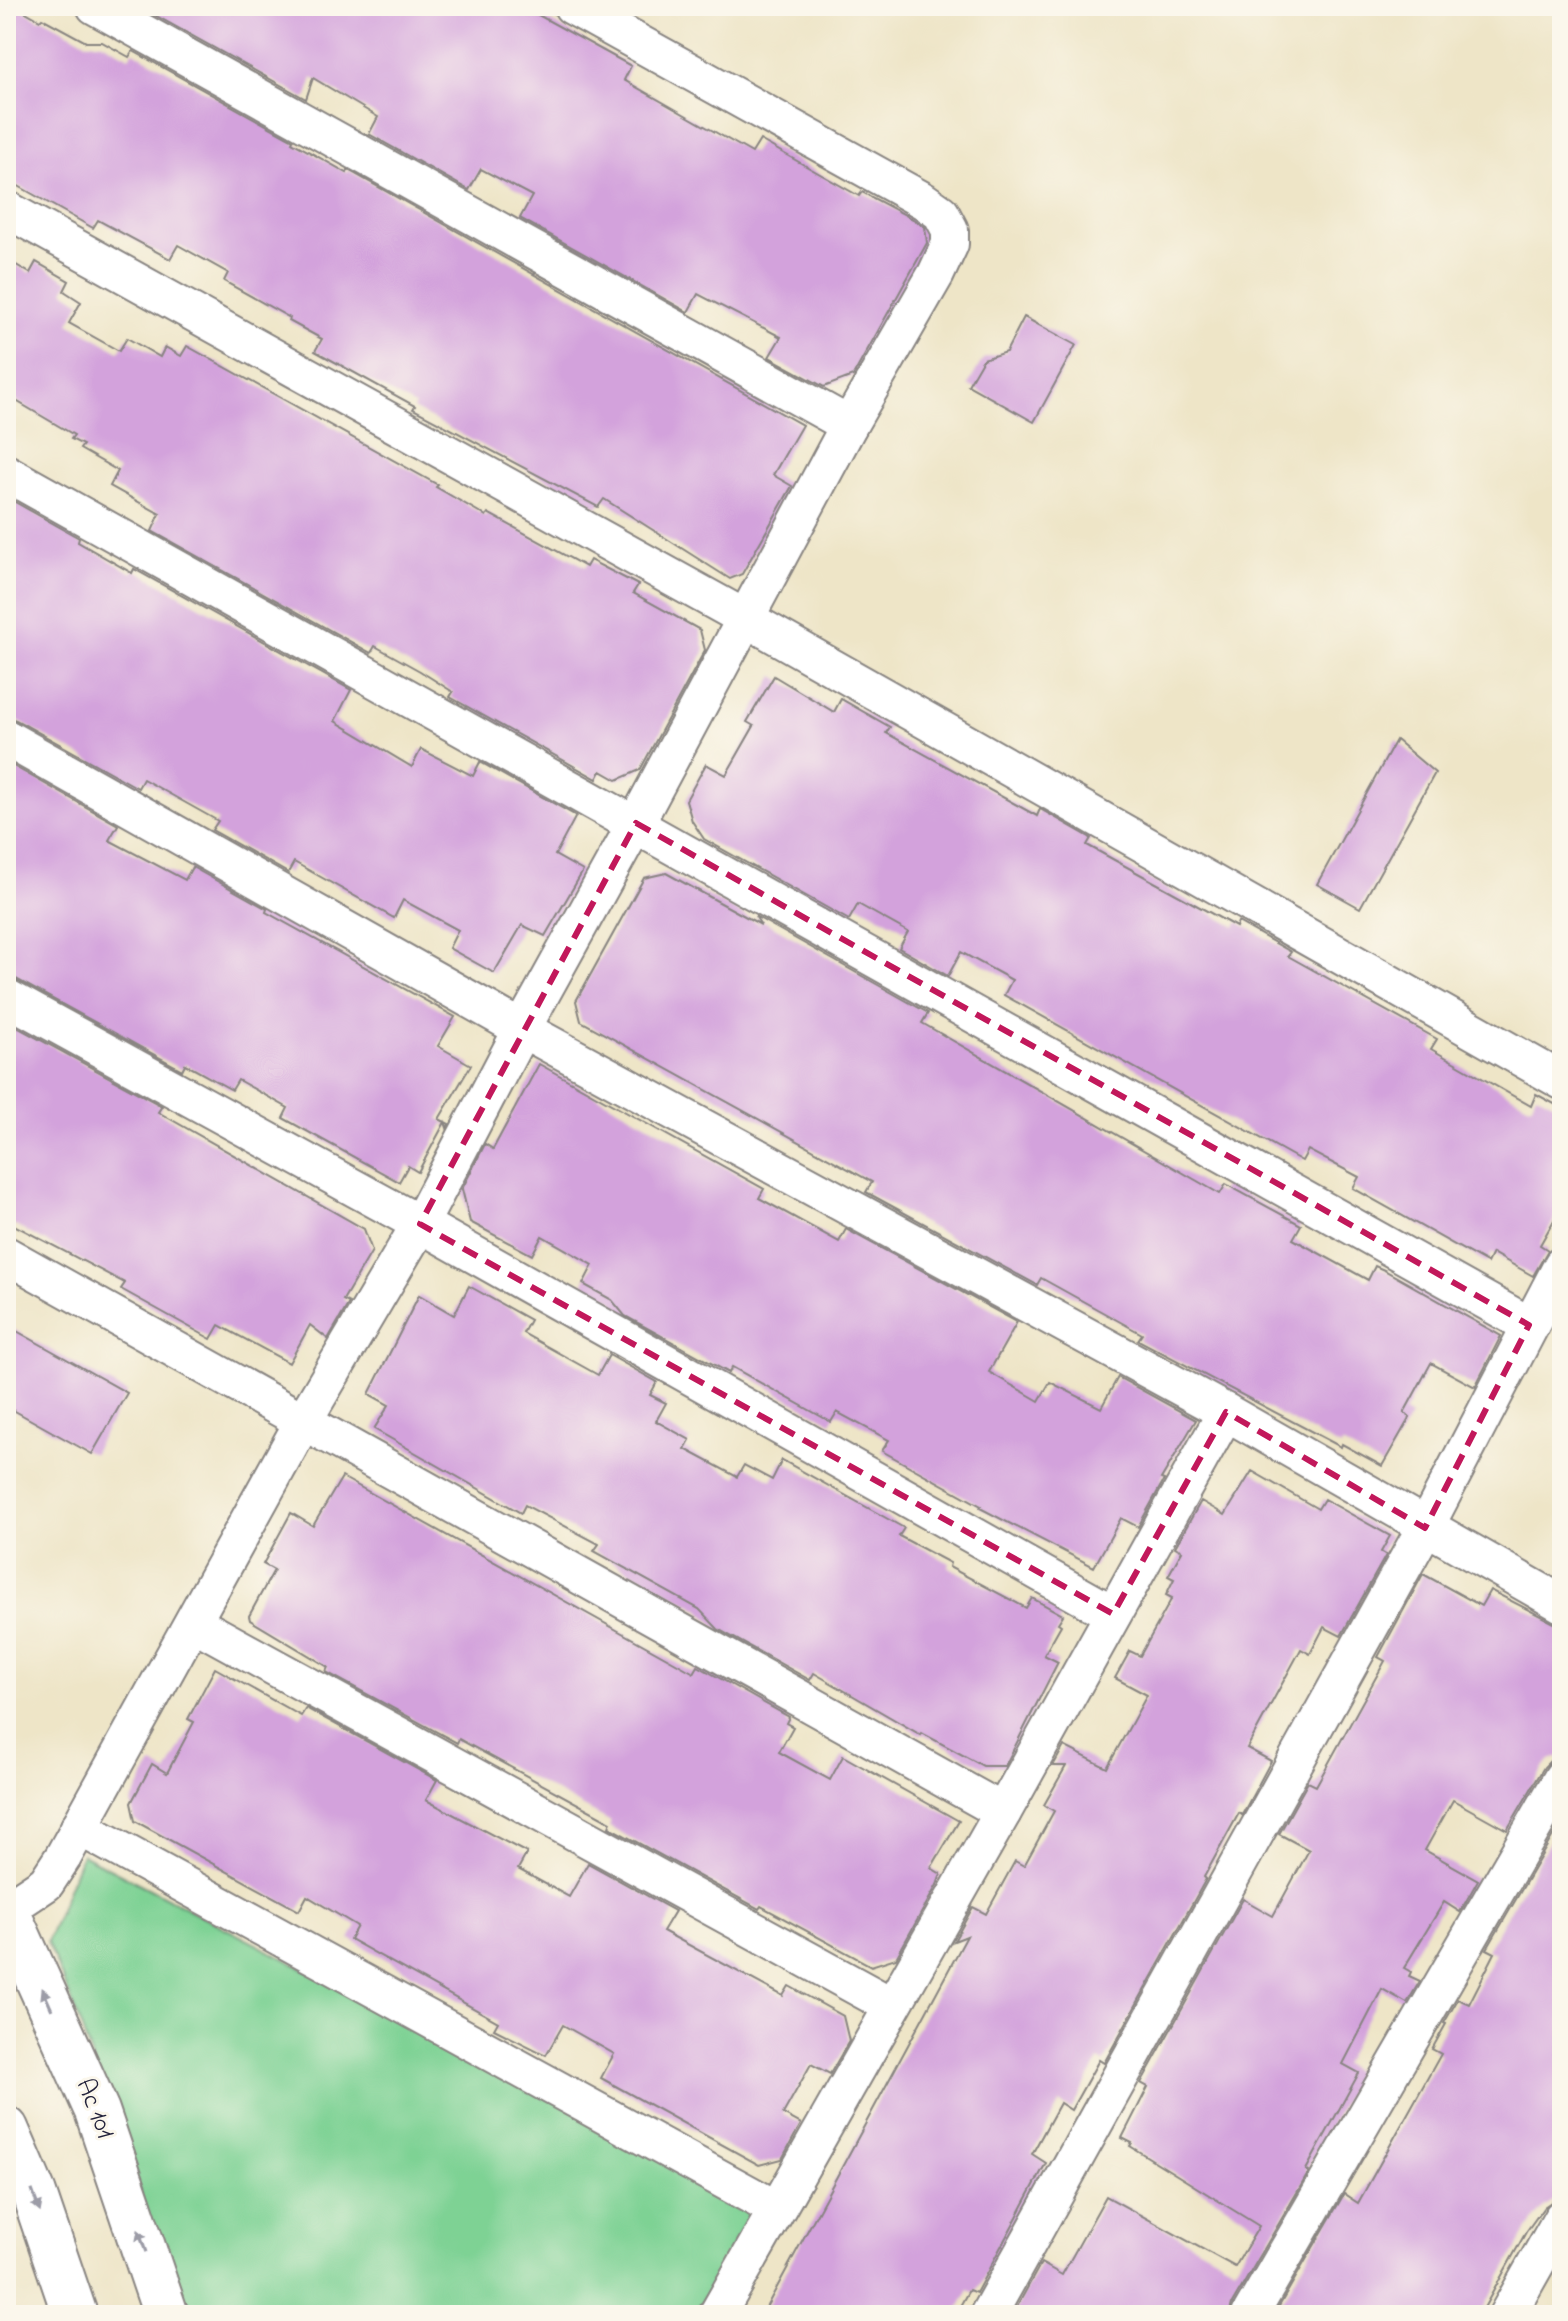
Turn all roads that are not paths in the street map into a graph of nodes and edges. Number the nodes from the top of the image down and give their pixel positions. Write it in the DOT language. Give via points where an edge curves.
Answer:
graph roads {
  1 [pos="95,6"];
  2 [pos="572,6"];
  3 [pos="6,209"];
  4 [pos="849,425"];
  5 [pos="6,473"];
  6 [pos="745,618"];
  7 [pos="6,738"];
  8 [pos="636,823"];
  9 [pos="6,997"];
  10 [pos="522,1029"];
  11 [pos="1562,1081"];
  12 [pos="420,1224"];
  13 [pos="6,1255"];
  14 [pos="1562,1265"];
  15 [pos="1529,1325"];
  16 [pos="1226,1412"];
  17 [pos="304,1420"];
  18 [pos="1425,1528"];
  19 [pos="1562,1604"];
  20 [pos="1113,1614"];
  21 [pos="194,1623"];
  22 [pos="1562,1778"];
  23 [pos="1003,1812"];
  24 [pos="79,1827"];
  25 [pos="6,1909"];
  26 [pos="892,2006"];
  27 [pos="6,2129"];
  28 [pos="776,2209"];
  29 [pos="1562,2218"];
  30 [pos="75,2315"];
  31 [pos="166,2315"];
  32 [pos="717,2315"];
  33 [pos="988,2315"];
  34 [pos="1250,2315"];
  35 [pos="1507,2315"];
  1 -- 4 [label="street"];
  2 -- 4 [label="street" via="941,213 950,244"];
  3 -- 6 [label="street"];
  4 -- 6 [label="street"];
  5 -- 8 [label="street"];
  6 -- 8 [label="street"];
  6 -- 11 [label="street"];
  7 -- 10 [label="street"];
  8 -- 10 [label="street"];
  8 -- 15 [label="street"];
  9 -- 12 [label="street"];
  10 -- 12 [label="street"];
  10 -- 16 [label="street"];
  12 -- 17 [label="street"];
  12 -- 20 [label="street"];
  13 -- 17 [label="street"];
  14 -- 15 [label="street"];
  15 -- 18 [label="street"];
  16 -- 18 [label="street"];
  16 -- 20 [label="street"];
  17 -- 21 [label="street"];
  17 -- 23 [label="street"];
  18 -- 19 [label="street"];
  18 -- 33 [label="street"];
  20 -- 23 [label="street"];
  21 -- 24 [label="street"];
  21 -- 26 [label="street"];
  22 -- 34 [label="street"];
  23 -- 26 [label="street"];
  24 -- 25 [label="street" via="46,1883"];
  24 -- 28 [label="street"];
  31 -- 25 [label="street, Ac 101, one-way" via="97,2111"];
  26 -- 28 [label="street"];
  27 -- 30 [label="street, one-way"];
  28 -- 32 [label="street"];
  29 -- 35 [label="street"];
}
